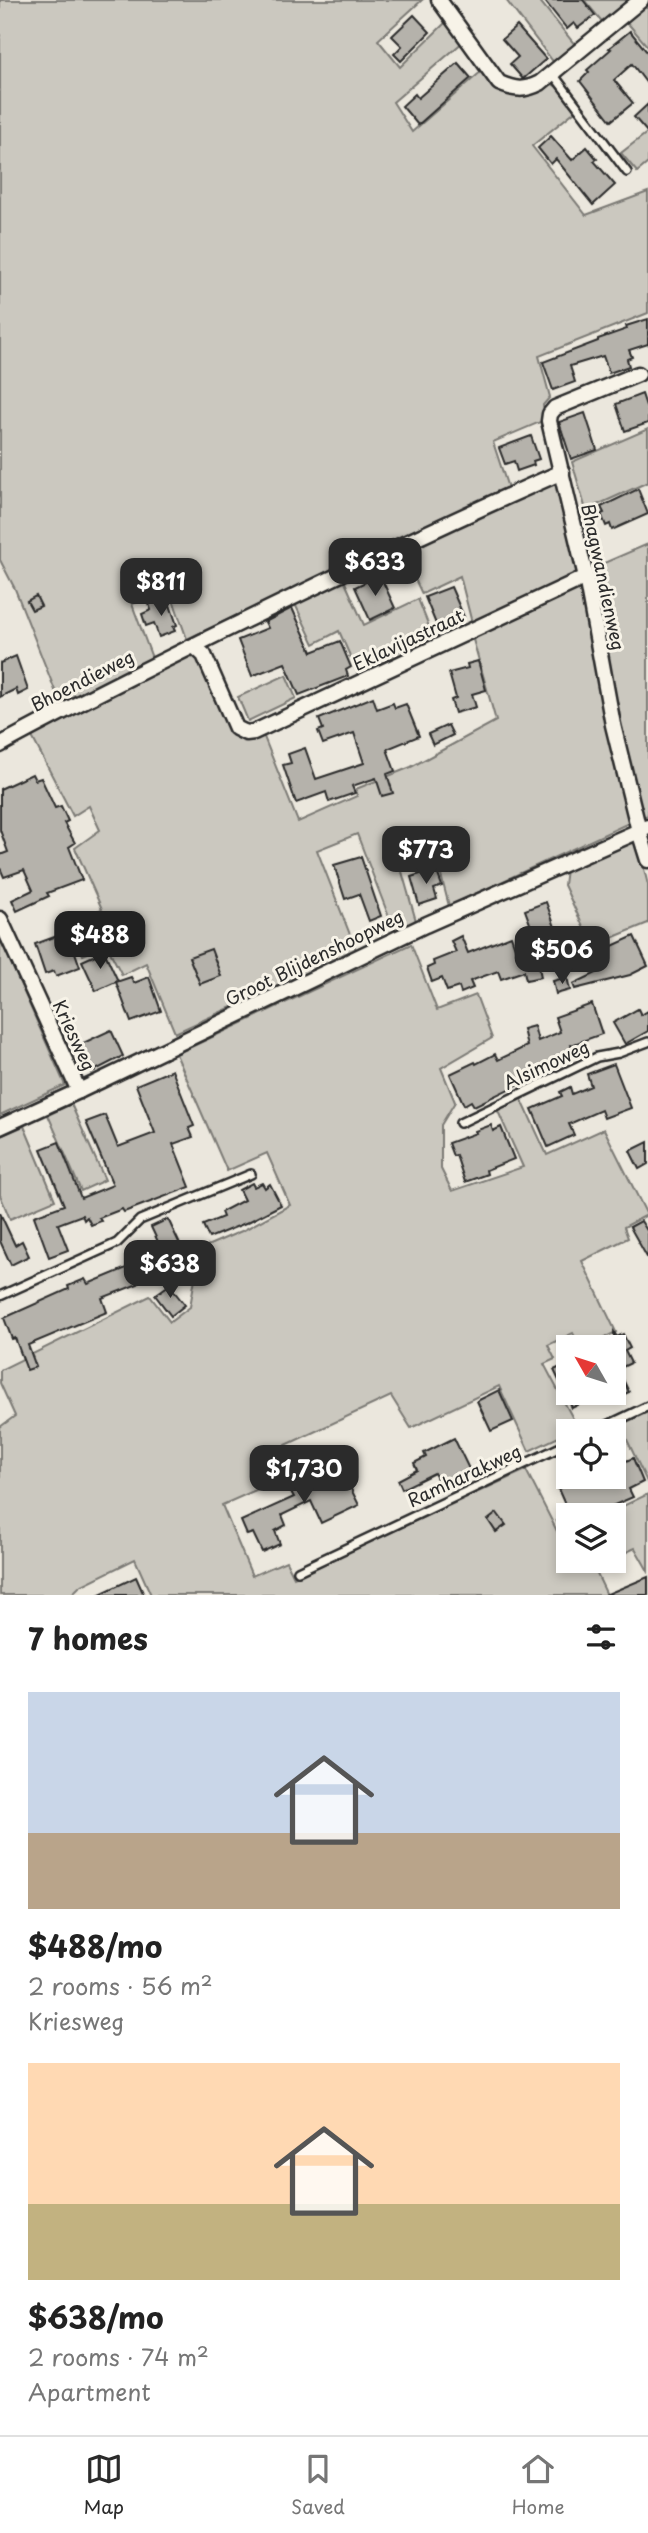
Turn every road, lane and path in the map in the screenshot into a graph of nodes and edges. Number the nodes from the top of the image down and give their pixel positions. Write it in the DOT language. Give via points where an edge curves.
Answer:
graph roads {
  1 [pos="439,0"];
  2 [pos="641,0"];
  3 [pos="552,74"];
  4 [pos="627,172"];
  5 [pos="638,374"];
  6 [pos="562,472"];
  7 [pos="586,577"];
  8 [pos="194,646"];
  9 [pos="0,745"];
  10 [pos="643,829"];
  11 [pos="648,860"];
  12 [pos="0,919"];
  13 [pos="648,1042"];
  14 [pos="79,1091"];
  15 [pos="460,1123"];
  16 [pos="0,1127"];
  17 [pos="251,1174"];
  18 [pos="0,1296"];
  19 [pos="648,1406"];
  20 [pos="620,1419"];
  21 [pos="556,1449"];
  22 [pos="298,1571"];
  1 -- 3 [label="street" via="499,83 515,90 528,89"];
  2 -- 3 [label="street"];
  3 -- 4 [label="lane"];
  5 -- 6 [label="street, Bhagwandienweg" via="550,414"];
  6 -- 7 [label="street, Bhagwandienweg"];
  6 -- 8 [label="street, Bhoendieweg"];
  7 -- 8 [label="street, Eklavijastraat" via="254,733 236,728 204,655"];
  7 -- 10 [label="street, Bhagwandienweg" via="613,725"];
  8 -- 9 [label="street, Bhoendieweg"];
  10 -- 11 [label="street, Bhagwandienweg"];
  10 -- 14 [label="street, Groot Blijdenshoopweg" via="425,925"];
  12 -- 14 [label="street, Kriesweg"];
  13 -- 15 [label="lane, Alsimoweg" via="597,1057"];
  14 -- 16 [label="street, Groot Blijdenshoopweg"];
  17 -- 18 [label="lane" via="140,1220 117,1243"];
  19 -- 20 [label="lane"];
  21 -- 22 [label="lane, Ramharakweg"];
}
